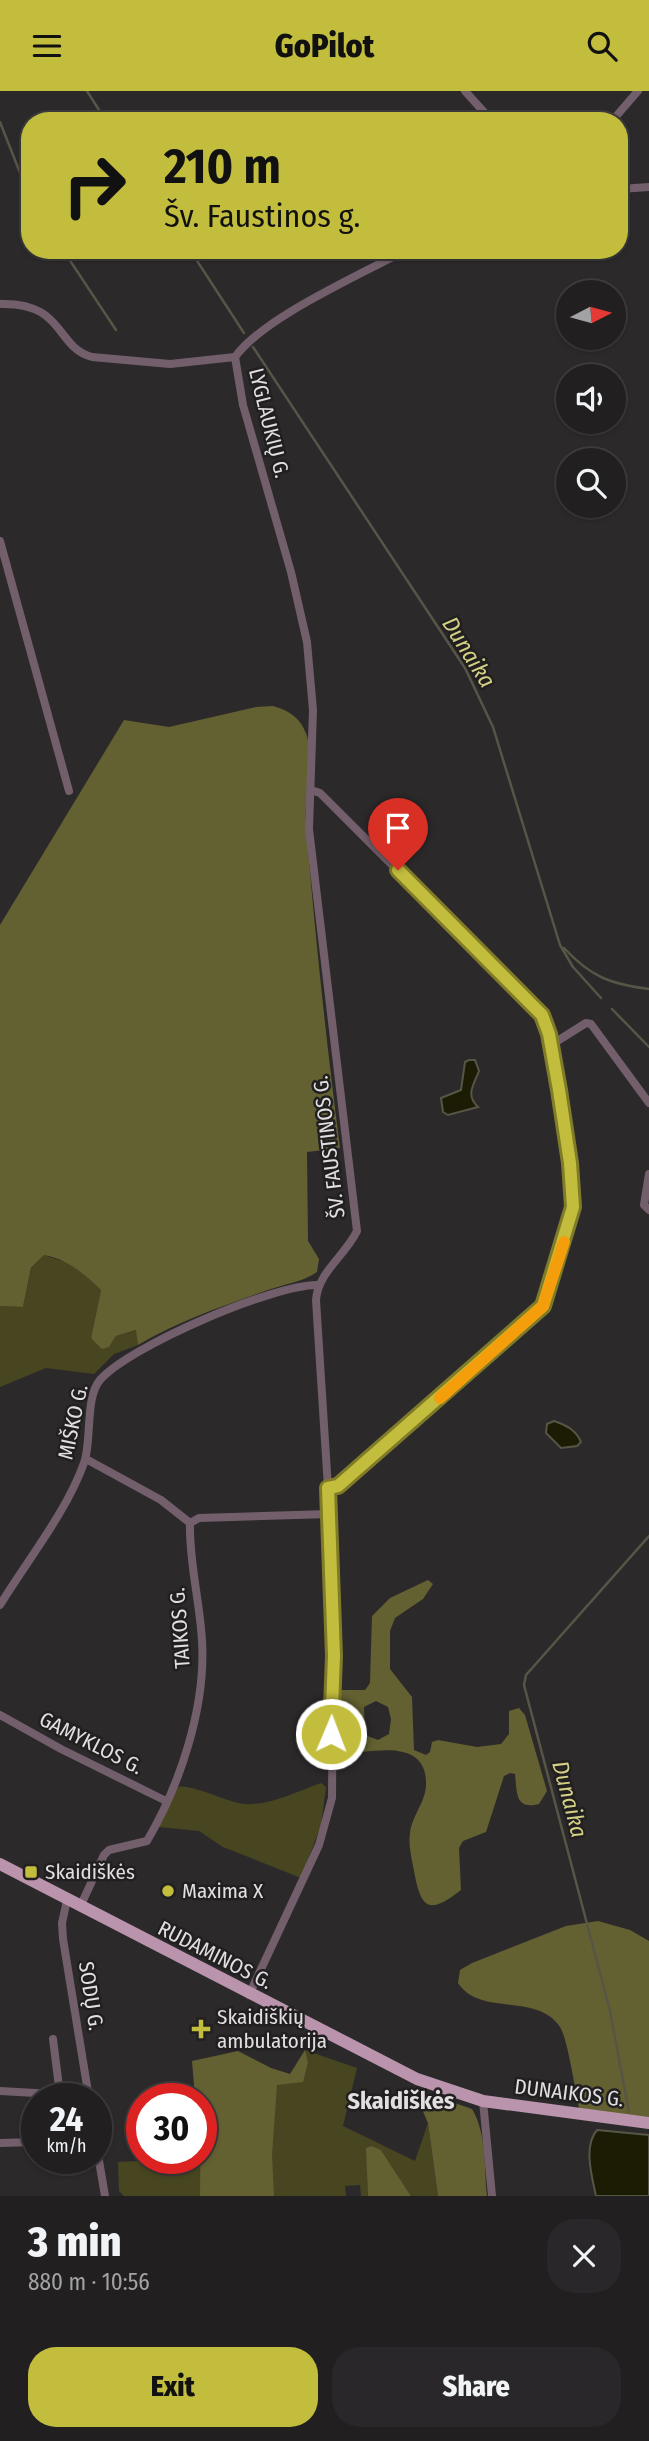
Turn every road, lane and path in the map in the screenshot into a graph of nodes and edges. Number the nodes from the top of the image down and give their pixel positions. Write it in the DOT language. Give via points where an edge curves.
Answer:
graph roads {
  1 [pos="465,91"];
  2 [pos="638,91"];
  3 [pos="484,112"];
  4 [pos="620,112"];
  5 [pos="649,187"];
  6 [pos="628,188"];
  7 [pos="390,259"];
  8 [pos="0,304"];
  9 [pos="235,357"];
  10 [pos="0,541"];
  11 [pos="291,572"];
  12 [pos="311,790"];
  13 [pos="69,792"];
  14 [pos="551,1045"];
  15 [pos="649,1103"];
  16 [pos="649,1174"];
  17 [pos="649,1210"];
  18 [pos="317,1285"];
  19 [pos="86,1459"];
  20 [pos="328,1488"];
  21 [pos="329,1514"];
  22 [pos="190,1523"];
  23 [pos="0,1605"];
  24 [pos="0,1715"];
  25 [pos="166,1801"];
  26 [pos="0,1864"];
  27 [pos="67,1899"];
  28 [pos="80,1907"];
  29 [pos="250,1995"];
  30 [pos="53,2039"];
  31 [pos="58,2083"];
  32 [pos="87,2083"];
  33 [pos="0,2091"];
  34 [pos="21,2092"];
  35 [pos="483,2101"];
  36 [pos="649,2123"];
  37 [pos="21,2142"];
  38 [pos="0,2143"];
  39 [pos="101,2174"];
  40 [pos="104,2196"];
  41 [pos="492,2196"];
  1 -- 3 [label="street"];
  2 -- 4 [label="street"];
  5 -- 6 [label="street"];
  7 -- 9 [label="street, LYGLAUKIŲ G." via="280,319 255,335"];
  8 -- 9 [label="street" via="44,313 81,352 92,357 170,363"];
  9 -- 11 [label="street, LYGLAUKIŲ G." via="243,405"];
  10 -- 13 [label="street"];
  11 -- 12 [label="street, ŠV. FAUSTINOS G." via="308,656 313,710"];
  12 -- 14 [label="street" via="320,793 533,1005 546,1024"];
  12 -- 18 [label="street, ŠV. FAUSTINOS G." via="309,829 356,1231"];
  14 -- 15 [label="street" via="591,1024"];
  14 -- 20 [label="street" via="573,1207 543,1306 338,1486"];
  16 -- 17 [label="street" via="645,1205"];
  18 -- 19 [label="street, MIŠKO G." via="290,1287 171,1332 101,1379 94,1394"];
  18 -- 20 [label="street"];
  19 -- 22 [label="street" via="161,1500"];
  19 -- 23 [label="street, MIŠKO G." via="75,1485"];
  20 -- 21 [label="street"];
  21 -- 22 [label="street" via="199,1518"];
  21 -- 29 [label="street" via="334,1656 329,1817"];
  22 -- 25 [label="street, TAIKOS G." via="202,1665 192,1728"];
  24 -- 25 [label="street, GAMYKLOS G."];
  25 -- 28 [label="street, TAIKOS G." via="147,1841 104,1855"];
  26 -- 27 [label="main road, RUDAMINOS G."];
  27 -- 28 [label="main road, RUDAMINOS G."];
  27 -- 32 [label="street, SODŲ G." via="62,1923"];
  28 -- 29 [label="main road, RUDAMINOS G."];
  29 -- 35 [label="main road, RUDAMINOS G." via="417,2079"];
  30 -- 31 [label="street"];
  33 -- 34 [label="street"];
  35 -- 36 [label="main road, DUNAIKOS G."];
  35 -- 41 [label="street"];
  37 -- 38 [label="street"];
  39 -- 40 [label="street"];
}
